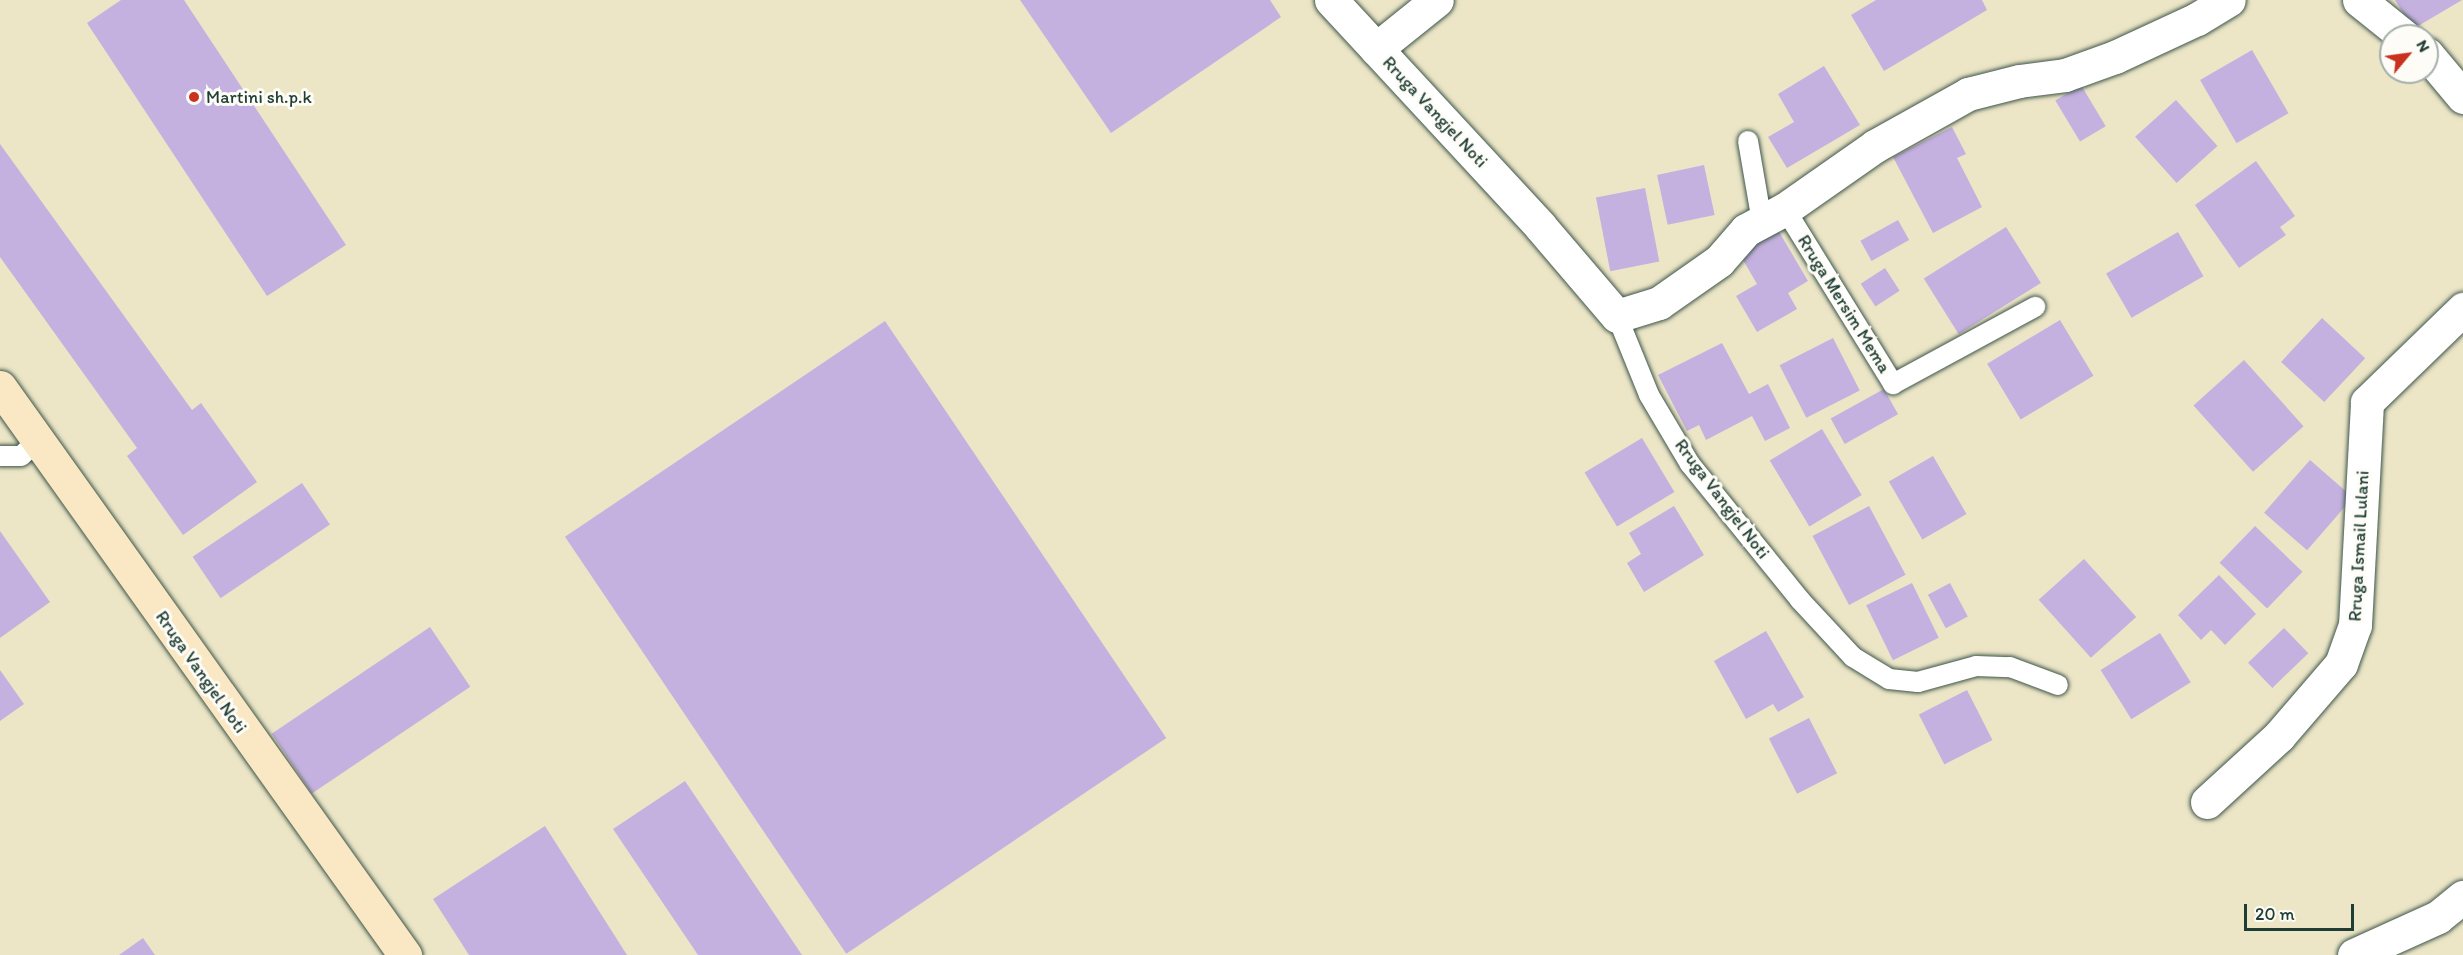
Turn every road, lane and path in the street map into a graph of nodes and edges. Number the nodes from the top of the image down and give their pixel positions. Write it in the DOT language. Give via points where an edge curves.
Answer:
graph roads {
  1 [pos="1331,0"];
  2 [pos="1437,0"];
  3 [pos="2229,0"];
  4 [pos="2359,0"];
  5 [pos="2191,10"];
  6 [pos="2389,24"];
  7 [pos="1376,49"];
  8 [pos="2439,68"];
  9 [pos="2463,97"];
  10 [pos="1749,141"];
  11 [pos="1774,215"];
  12 [pos="2035,307"];
  13 [pos="2463,309"];
  14 [pos="1617,316"];
  15 [pos="0,387"];
  16 [pos="38,440"];
  17 [pos="0,456"];
  18 [pos="2058,685"];
  19 [pos="2206,802"];
  20 [pos="2463,897"];
  21 [pos="405,955"];
  22 [pos="2354,955"];
  1 -- 7 [label="street, Rruga Vangjel Noti"];
  2 -- 7 [label="street"];
  3 -- 5 [label="street"];
  4 -- 6 [label="street"];
  5 -- 11 [label="street" via="2115,57 2065,75 1968,94 1875,146"];
  7 -- 14 [label="street, Rruga Vangjel Noti" via="1540,226"];
  8 -- 9 [label="street"];
  10 -- 11 [label="lane"];
  11 -- 12 [label="lane, Rruga Mersim Mema" via="1893,384"];
  11 -- 14 [label="street" via="1746,230 1719,261 1659,303"];
  13 -- 19 [label="street, Rruga Ismail Lulani" via="2367,402 2355,625 2341,664 2279,736"];
  14 -- 18 [label="lane, Rruga Vangjel Noti" via="1649,395 1690,464 1800,600 1853,657 1889,679 1918,682 1976,666 2010,667"];
  15 -- 16 [label="main road, Rruga Vangjel Noti"];
  16 -- 17 [label="lane" via="21,456"];
  16 -- 21 [label="main road, Rruga Vangjel Noti"];
  20 -- 22 [label="street" via="2438,917"];
}
